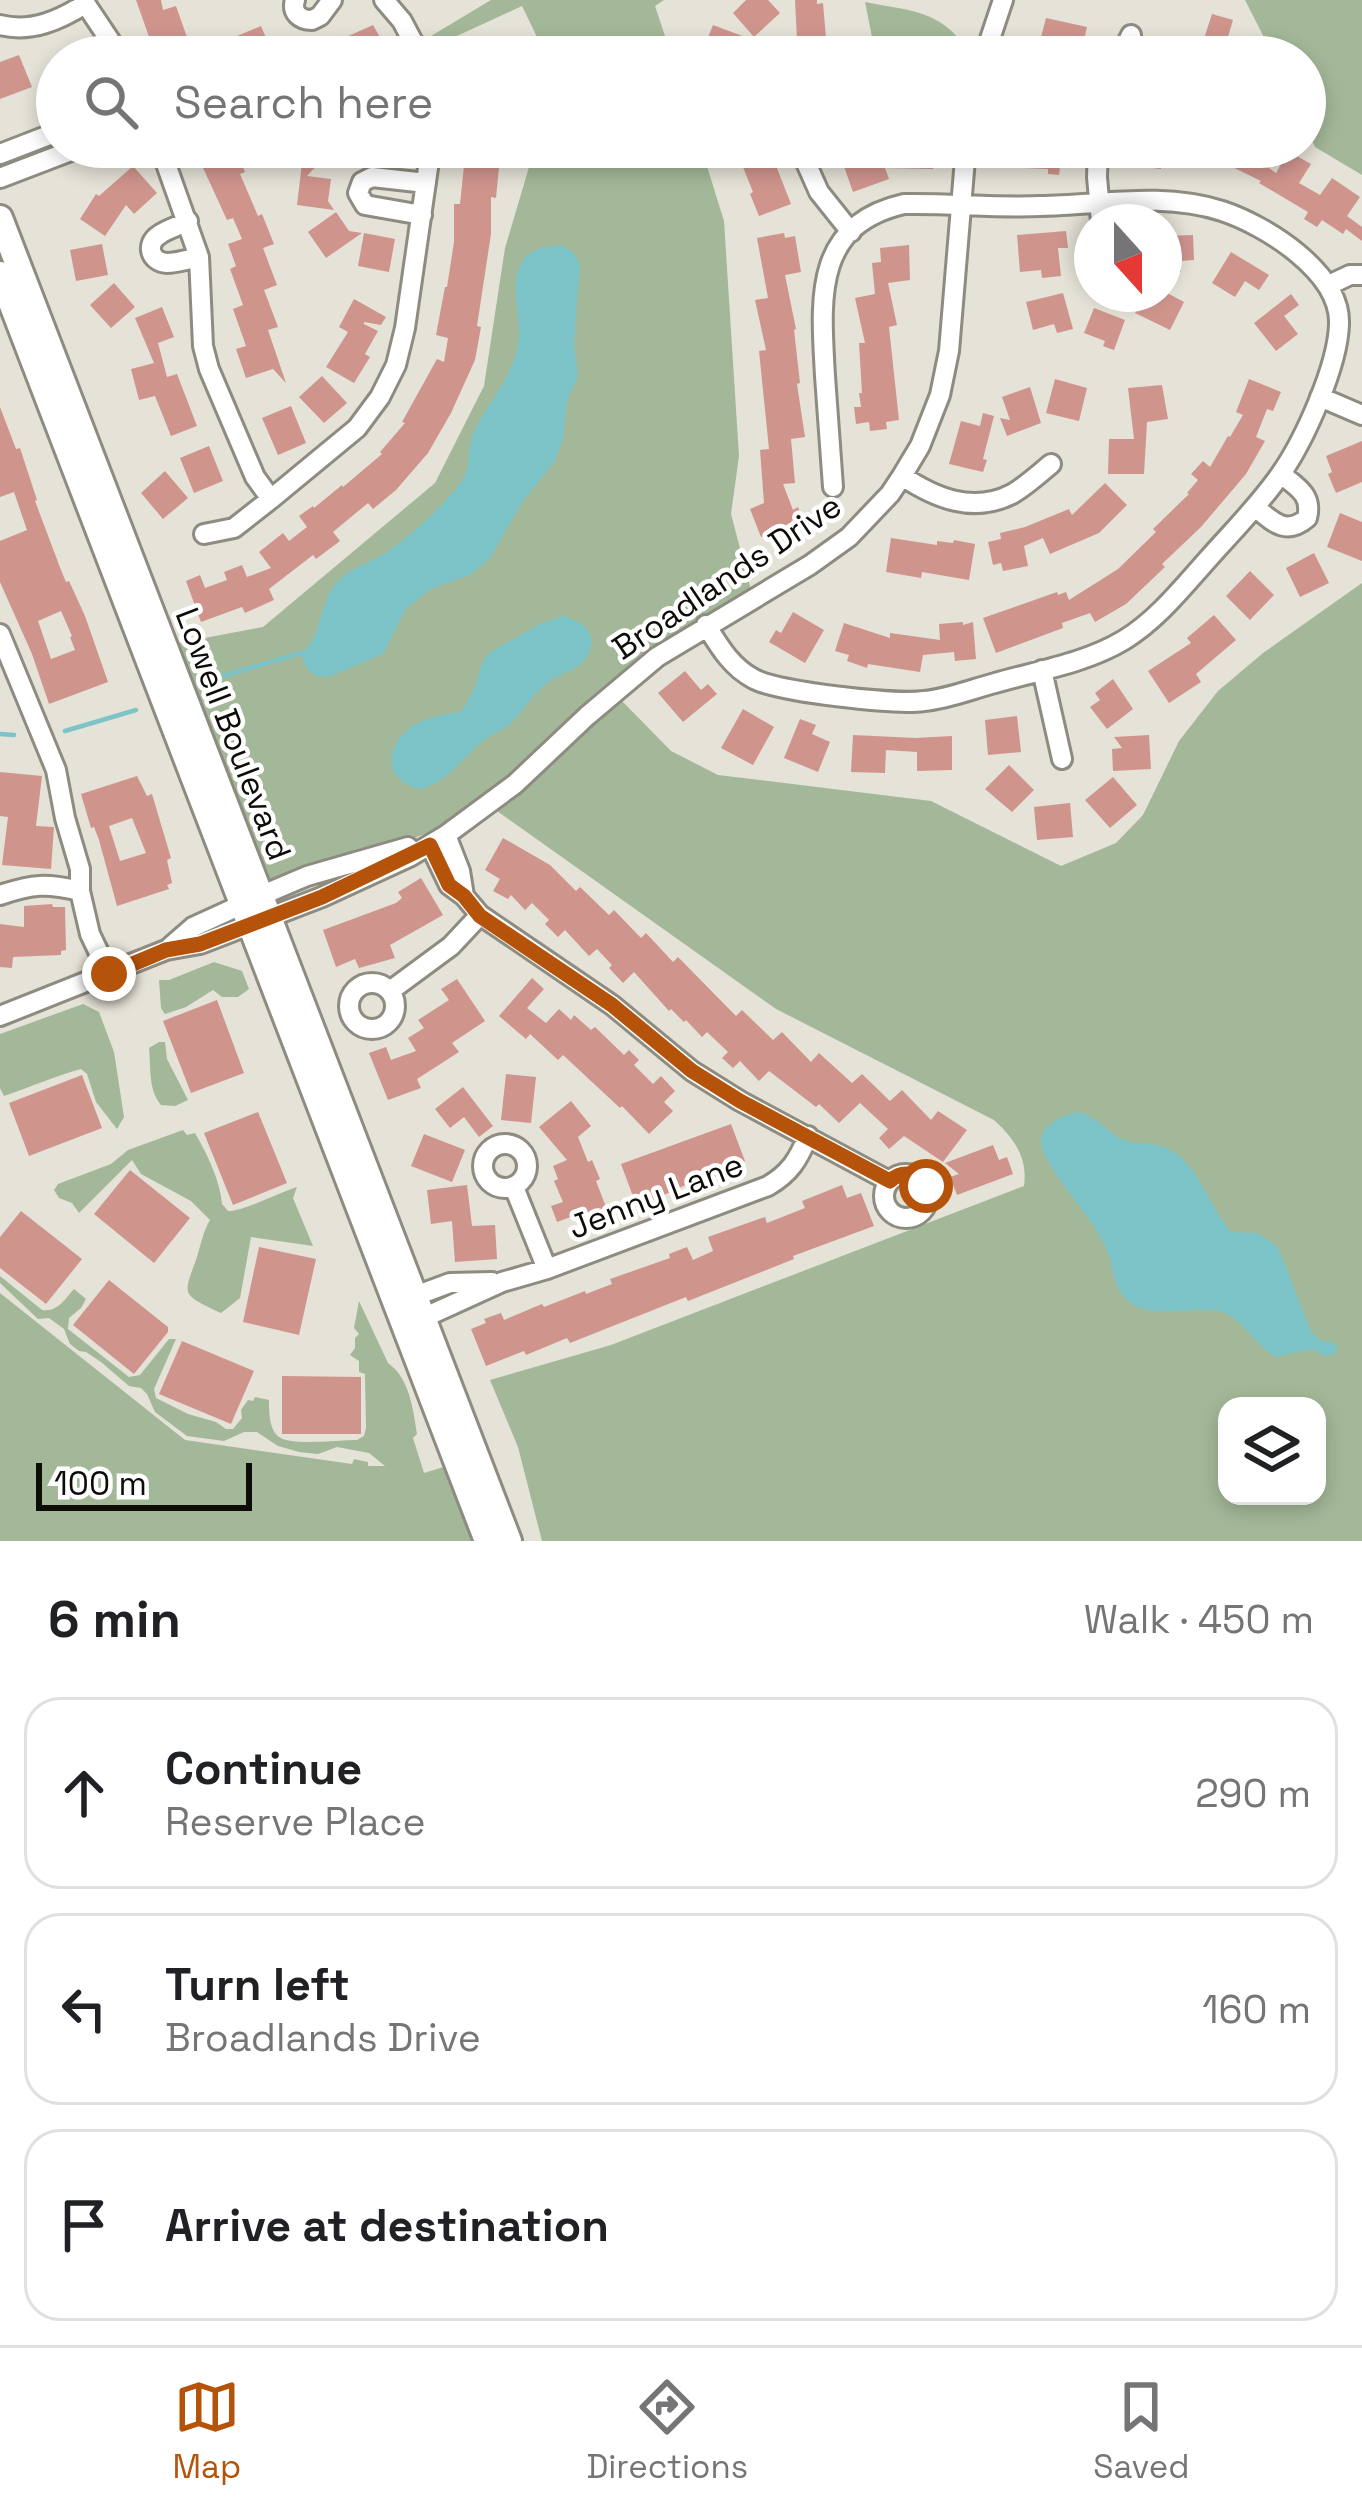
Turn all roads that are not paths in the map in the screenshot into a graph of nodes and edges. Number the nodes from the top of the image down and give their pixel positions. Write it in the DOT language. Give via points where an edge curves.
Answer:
graph roads {
  1 [pos="295,0"];
  2 [pos="332,0"];
  3 [pos="384,0"];
  4 [pos="1003,0"];
  5 [pos="84,2"];
  6 [pos="0,25"];
  7 [pos="107,36"];
  8 [pos="410,36"];
  9 [pos="991,36"];
  10 [pos="36,140"];
  11 [pos="0,154"];
  12 [pos="36,164"];
  13 [pos="168,168"];
  14 [pos="428,168"];
  15 [pos="808,168"];
  16 [pos="964,168"];
  17 [pos="1099,168"];
  18 [pos="0,178"];
  19 [pos="426,183"];
  20 [pos="1100,204"];
  21 [pos="1140,204"];
  22 [pos="961,205"];
  23 [pos="1074,209"];
  24 [pos="422,215"];
  25 [pos="0,218"];
  26 [pos="188,221"];
  27 [pos="851,232"];
  28 [pos="199,257"];
  29 [pos="0,274"];
  30 [pos="1362,275"];
  31 [pos="1329,285"];
  32 [pos="1362,317"];
  33 [pos="1340,322"];
  34 [pos="1320,397"];
  35 [pos="1362,415"];
  36 [pos="1051,464"];
  37 [pos="1280,474"];
  38 [pos="902,476"];
  39 [pos="833,487"];
  40 [pos="272,499"];
  41 [pos="1255,507"];
  42 [pos="204,534"];
  43 [pos="706,625"];
  44 [pos="0,634"];
  45 [pos="1042,670"];
  46 [pos="1062,759"];
  47 [pos="438,840"];
  48 [pos="80,891"];
  49 [pos="0,896"];
  50 [pos="255,911"];
  51 [pos="480,916"];
  52 [pos="109,974"];
  53 [pos="390,991"];
  54 [pos="0,1016"];
  55 [pos="808,1136"];
  56 [pos="890,1181"];
  57 [pos="514,1187"];
  58 [pos="548,1269"];
  59 [pos="419,1307"];
  60 [pos="488,1541"];
  61 [pos="508,1541"];
  1 -- 2 [label="street" via="299,17 312,20"];
  3 -- 8 [label="street"];
  4 -- 9 [label="street"];
  5 -- 6 [label="street" via="47,23"];
  5 -- 7 [label="street"];
  10 -- 11 [label="street"];
  12 -- 18 [label="street"];
  13 -- 26 [label="street"];
  14 -- 19 [label="street"];
  15 -- 27 [label="street"];
  16 -- 22 [label="street, Broadlands Drive"];
  17 -- 20 [label="street"];
  19 -- 24 [label="street"];
  19 -- 24 [label="street" via="372,177 358,193 365,205"];
  21 -- 31 [label="street" via="1190,203 1226,213 1281,240"];
  22 -- 23 [label="street"];
  22 -- 27 [label="street" via="884,208"];
  22 -- 38 [label="street, Broadlands Drive" via="945,373"];
  24 -- 40 [label="street" via="400,351 380,398 357,428"];
  25 -- 50 [label="main road, Lowell Boulevard"];
  26 -- 28 [label="street"];
  26 -- 28 [label="street" via="156,236 151,254 166,263"];
  27 -- 39 [label="street" via="829,265 822,297"];
  28 -- 40 [label="street" via="202,346 255,477"];
  29 -- 50 [label="main road, Lowell Boulevard"];
  30 -- 31 [label="street"];
  31 -- 33 [label="street"];
  32 -- 33 [label="street"];
  33 -- 34 [label="street"];
  34 -- 35 [label="street"];
  34 -- 37 [label="street"];
  36 -- 38 [label="street" via="1012,494 985,501 939,498"];
  37 -- 41 [label="street"];
  37 -- 41 [label="street" via="1305,493 1307,518 1279,527"];
  38 -- 43 [label="street, Broadlands Drive" via="848,537"];
  40 -- 42 [label="street" via="234,528"];
  41 -- 45 [label="street" via="1142,628"];
  43 -- 45 [label="street" via="735,666 795,690 918,702"];
  43 -- 47 [label="street, Broadlands Drive" via="643,667 515,784"];
  44 -- 48 [label="street" via="56,770"];
  45 -- 46 [label="street"];
  47 -- 50 [label="street, Broadlands Drive" via="322,897"];
  47 -- 51 [label="street" via="449,885"];
  48 -- 49 [label="street" via="34,884"];
  48 -- 52 [label="street"];
  50 -- 52 [label="street, Broadlands Drive" via="193,927 166,950"];
  50 -- 59 [label="main road, Lowell Boulevard"];
  50 -- 60 [label="main road, Lowell Boulevard"];
  51 -- 53 [label="street"];
  51 -- 55 [label="street" via="612,1005 692,1071"];
  52 -- 54 [label="street, Broadlands Drive"];
  55 -- 56 [label="street"];
  55 -- 58 [label="street, Jenny Lane" via="786,1176 768,1186"];
  57 -- 58 [label="street"];
  58 -- 59 [label="street, Jenny Lane"];
  59 -- 61 [label="main road, Lowell Boulevard"];
}
